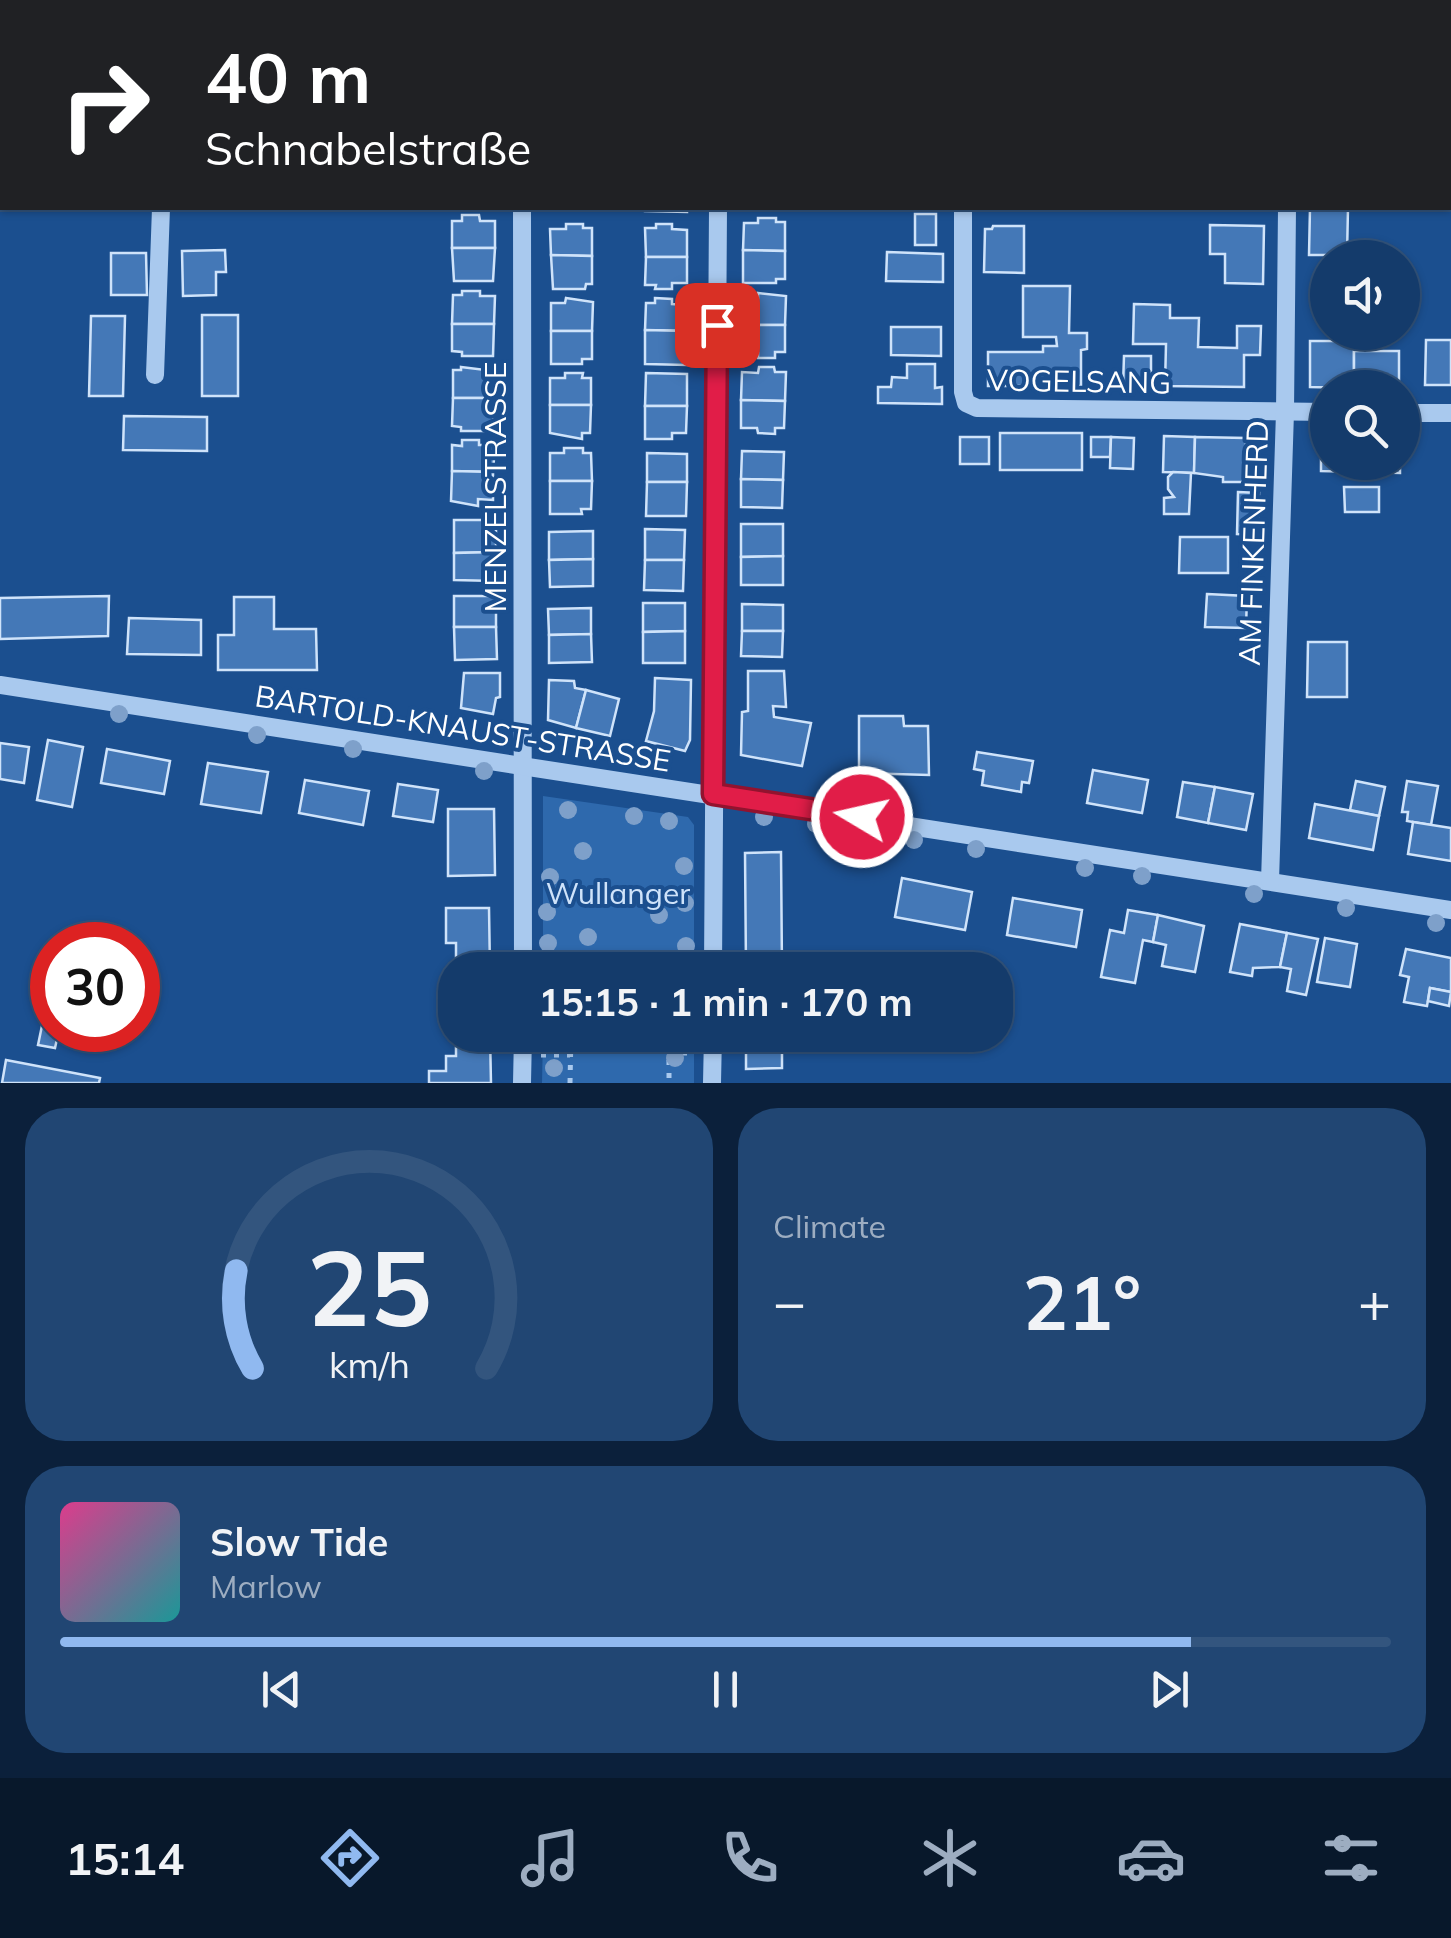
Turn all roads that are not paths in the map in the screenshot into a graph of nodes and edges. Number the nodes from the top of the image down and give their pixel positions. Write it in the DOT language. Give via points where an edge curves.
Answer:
graph roads {
  1 [pos="161,210"];
  2 [pos="522,210"];
  3 [pos="718,210"];
  4 [pos="963,210"];
  5 [pos="1287,210"];
  6 [pos="155,375"];
  7 [pos="1285,412"];
  8 [pos="1310,412"];
  9 [pos="1420,413"];
  10 [pos="1451,413"];
  11 [pos="0,685"];
  12 [pos="523,766"];
  13 [pos="713,794"];
  14 [pos="1270,880"];
  15 [pos="1451,910"];
  16 [pos="523,952"];
  17 [pos="713,952"];
  18 [pos="522,1052"];
  19 [pos="712,1052"];
  20 [pos="522,1083"];
  21 [pos="712,1083"];
  1 -- 6 [label="street"];
  2 -- 12 [label="street, MENZELSTRASSE"];
  3 -- 13 [label="street"];
  4 -- 7 [label="street, VOGELSANG" via="966,403"];
  5 -- 7 [label="street, AM FINKENHERD"];
  7 -- 8 [label="street, VOGELSANG"];
  7 -- 14 [label="street, AM FINKENHERD"];
  9 -- 10 [label="street"];
  11 -- 12 [label="street, BARTOLD-KNAUST-STRASSE"];
  12 -- 13 [label="street, BARTOLD-KNAUST-STRASSE"];
  12 -- 16 [label="street"];
  13 -- 14 [label="street, BARTOLD-KNAUST-STRASSE"];
  13 -- 17 [label="street"];
  14 -- 15 [label="street, BARTOLD-KNAUST-STRASSE"];
  18 -- 20 [label="street"];
  19 -- 21 [label="street"];
}
